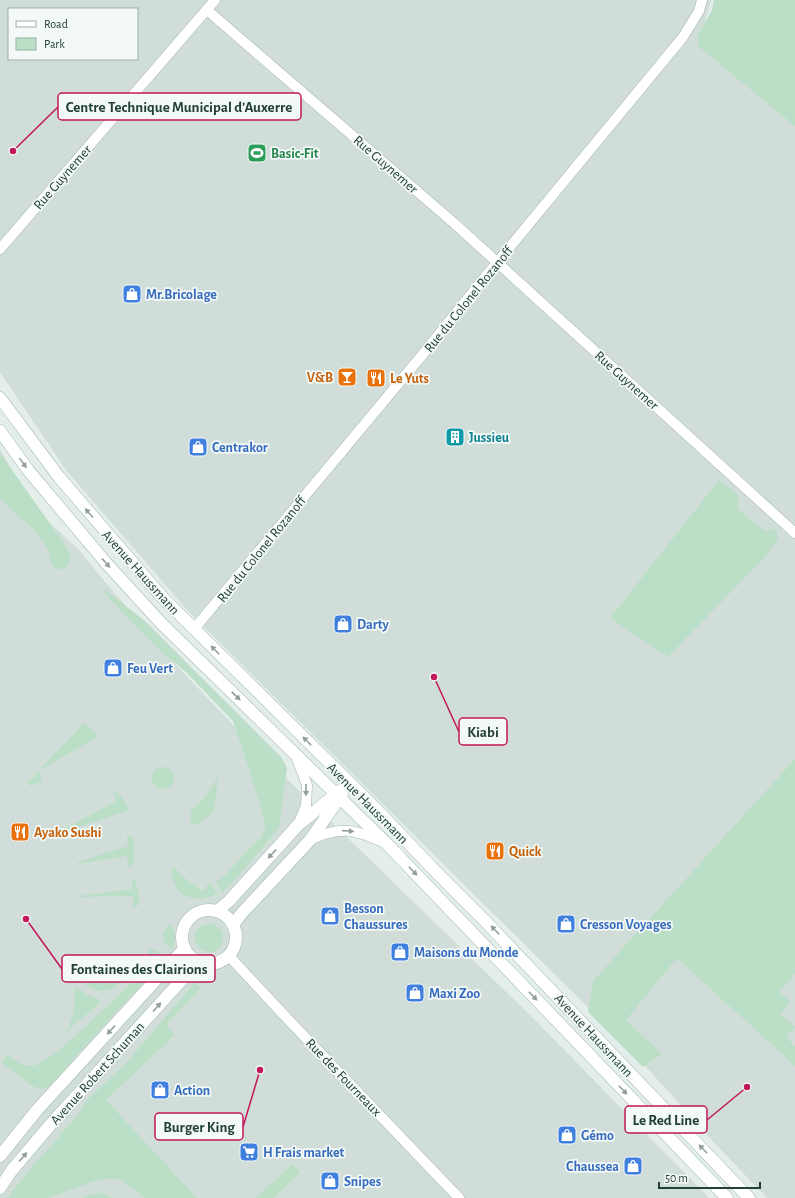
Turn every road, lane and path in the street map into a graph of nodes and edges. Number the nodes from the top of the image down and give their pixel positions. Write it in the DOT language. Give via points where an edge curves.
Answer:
graph roads {
  1 [pos="215,0"];
  2 [pos="702,0"];
  3 [pos="206,10"];
  4 [pos="0,249"];
  5 [pos="498,262"];
  6 [pos="0,398"];
  7 [pos="0,431"];
  8 [pos="795,533"];
  9 [pos="194,629"];
  10 [pos="296,756"];
  11 [pos="349,783"];
  12 [pos="338,796"];
  13 [pos="298,825"];
  14 [pos="310,840"];
  15 [pos="386,843"];
  16 [pos="217,911"];
  17 [pos="233,924"];
  18 [pos="184,949"];
  19 [pos="229,956"];
  20 [pos="198,962"];
  21 [pos="0,1156"];
  22 [pos="0,1188"];
  23 [pos="459,1198"];
  24 [pos="727,1198"];
  25 [pos="749,1198"];
  1 -- 3 [label="street"];
  2 -- 5 [label="street, Rue du Colonel Rozanoff" via="699,11 683,37"];
  3 -- 4 [label="street, Rue Guynemer"];
  3 -- 5 [label="street, Rue Guynemer"];
  5 -- 8 [label="street, Rue Guynemer"];
  5 -- 9 [label="street, Rue du Colonel Rozanoff"];
  9 -- 6 [label="street, Avenue Haussmann, one-way" via="163,598 58,477"];
  7 -- 10 [label="street, Avenue Haussmann, one-way" via="28,470 117,575 161,623"];
  11 -- 9 [label="street, Avenue Haussmann, one-way"];
  10 -- 12 [label="street, Avenue Haussmann"];
  10 -- 13 [label="street, one-way" via="307,785 306,806"];
  11 -- 12 [label="street"];
  25 -- 11 [label="street, Avenue Haussmann, one-way" via="543,980"];
  12 -- 13 [label="street"];
  12 -- 14 [label="street"];
  12 -- 15 [label="street, Avenue Haussmann"];
  13 -- 16 [label="street, one-way"];
  14 -- 15 [label="street, one-way" via="327,832 349,830"];
  14 -- 17 [label="street"];
  15 -- 24 [label="street, Avenue Haussmann, one-way"];
  16 -- 17 [label="street"];
  16 -- 18 [label="street" via="205,910 190,918 182,932"];
  17 -- 19 [label="street" via="236,941"];
  18 -- 20 [label="street"];
  18 -- 21 [label="street, Avenue Robert Schuman, one-way" via="37,1110"];
  19 -- 20 [label="street" via="214,964"];
  19 -- 23 [label="street, Rue des Fourneaux"];
  22 -- 20 [label="street, Avenue Robert Schuman, one-way" via="51,1124"];
}
